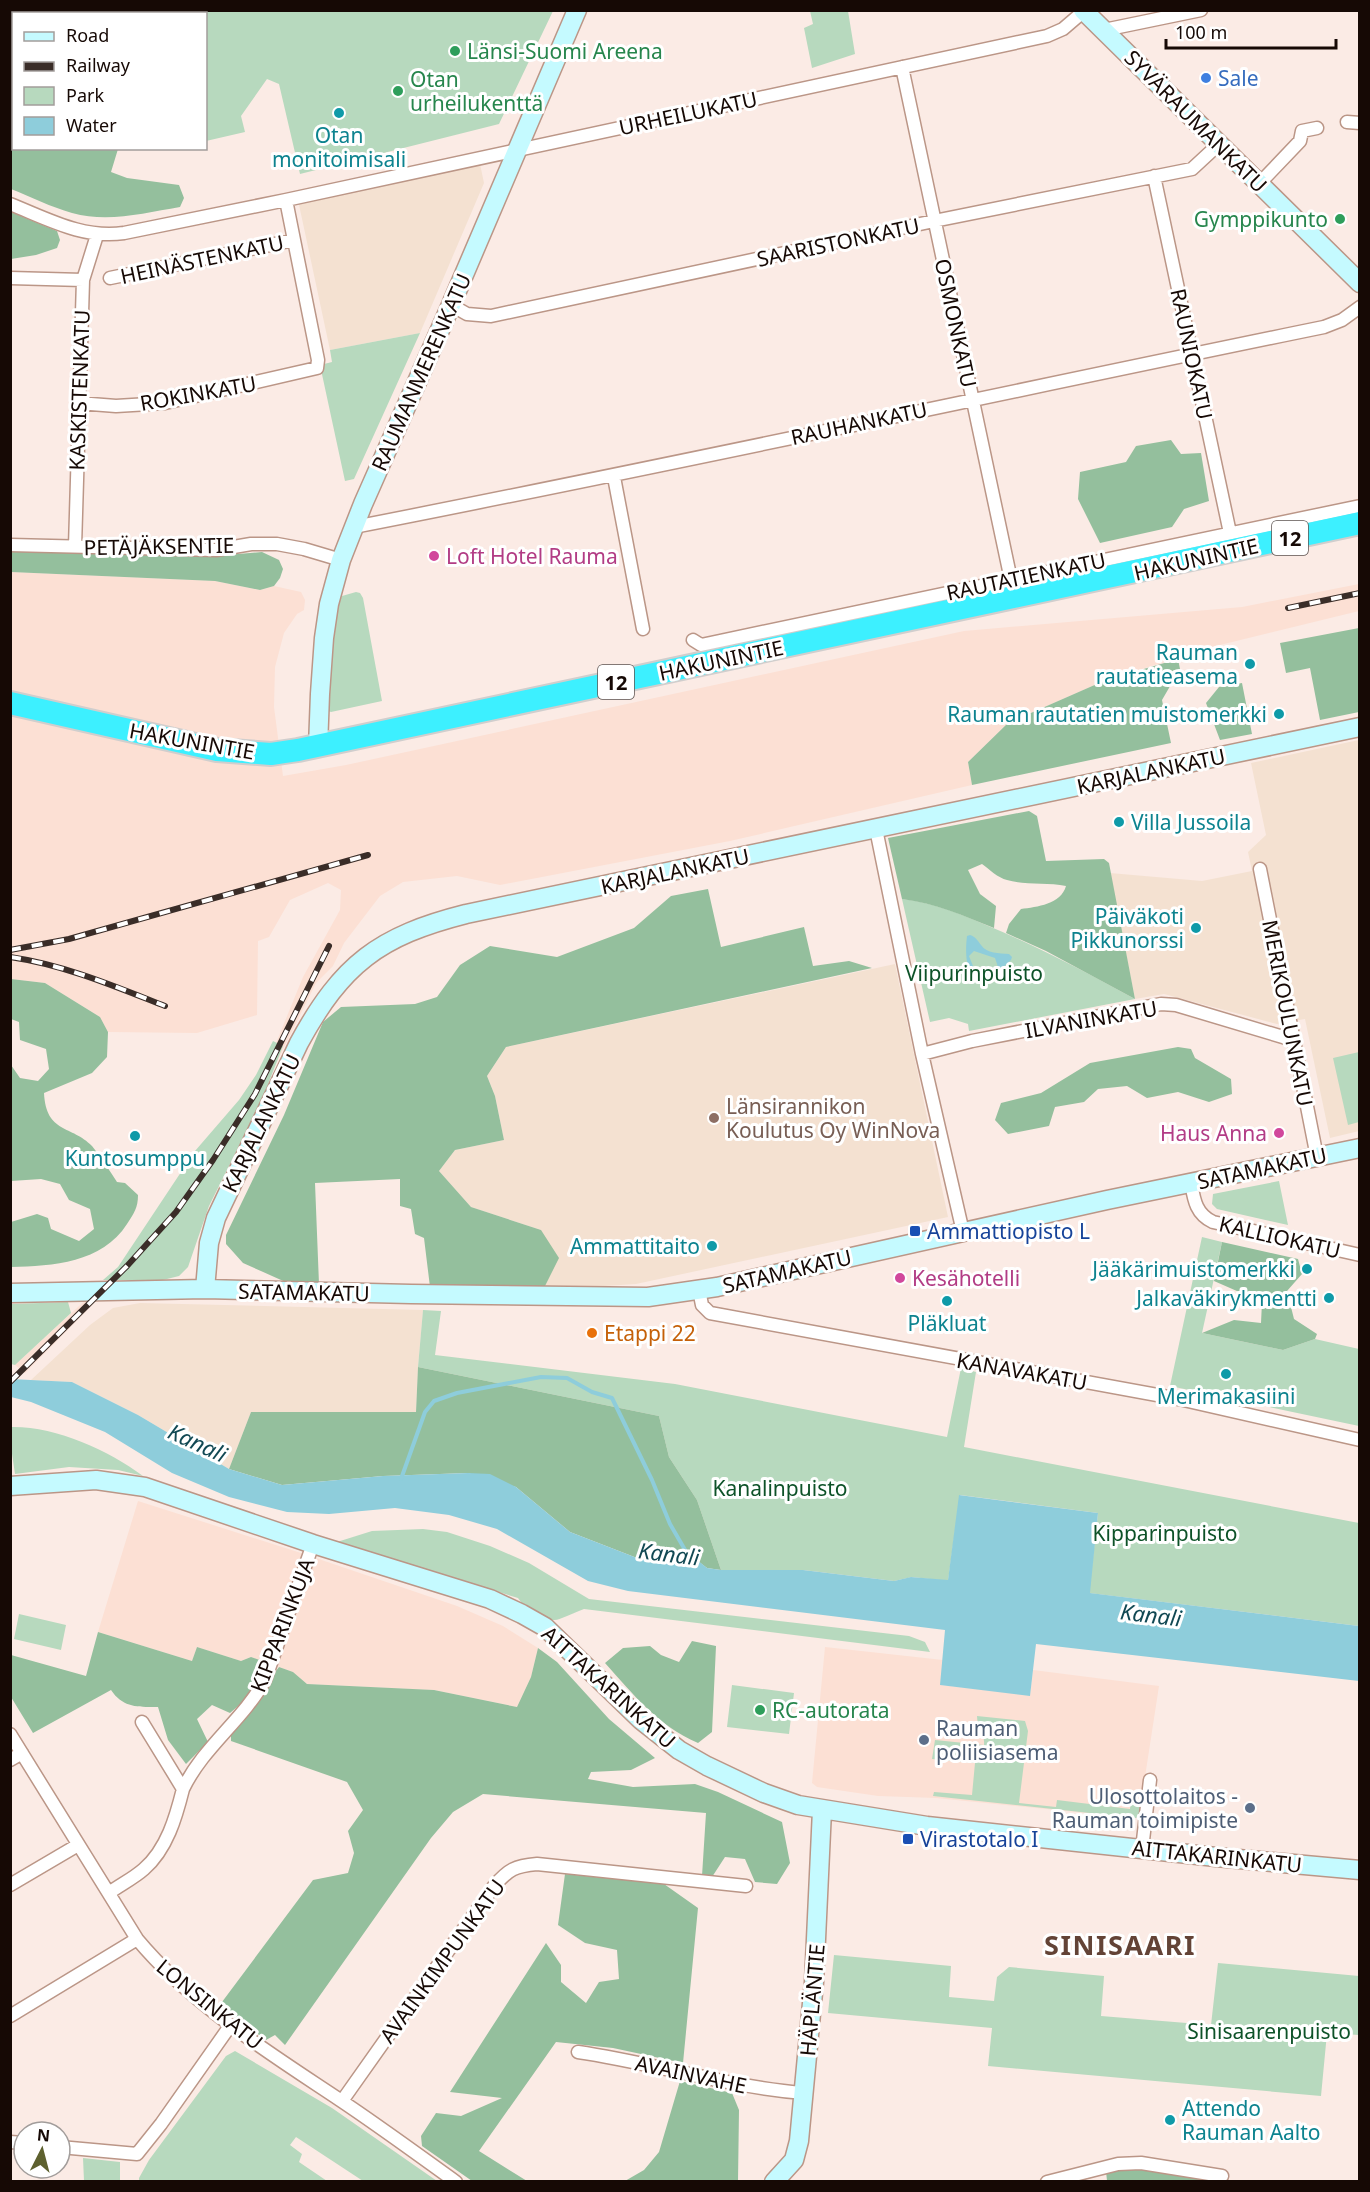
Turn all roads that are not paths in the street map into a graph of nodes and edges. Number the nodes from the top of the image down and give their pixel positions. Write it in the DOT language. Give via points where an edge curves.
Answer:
graph roads {
  1 [pos="577,10"];
  2 [pos="1201,10"];
  3 [pos="1083,11"];
  4 [pos="1104,30"];
  5 [pos="902,67"];
  6 [pos="1317,128"];
  7 [pos="1219,144"];
  8 [pos="517,150"];
  9 [pos="1154,176"];
  10 [pos="1259,184"];
  11 [pos="286,200"];
  12 [pos="10,204"];
  13 [pos="934,221"];
  14 [pos="97,235"];
  15 [pos="294,240"];
  16 [pos="10,278"];
  17 [pos="110,278"];
  18 [pos="83,280"];
  19 [pos="1359,283"];
  20 [pos="451,305"];
  21 [pos="1359,307"];
  22 [pos="1192,354"];
  23 [pos="972,400"];
  24 [pos="78,403"];
  25 [pos="614,477"];
  26 [pos="1359,506"];
  27 [pos="1359,523"];
  28 [pos="354,527"];
  29 [pos="1230,533"];
  30 [pos="10,545"];
  31 [pos="75,547"];
  32 [pos="341,560"];
  33 [pos="1011,580"];
  34 [pos="643,629"];
  35 [pos="693,640"];
  36 [pos="10,703"];
  37 [pos="1359,727"];
  38 [pos="318,747"];
  39 [pos="876,830"];
  40 [pos="1260,868"];
  41 [pos="1293,1040"];
  42 [pos="922,1054"];
  43 [pos="1359,1148"];
  44 [pos="1317,1157"];
  45 [pos="1191,1182"];
  46 [pos="963,1232"];
  47 [pos="1359,1255"];
  48 [pos="204,1289"];
  49 [pos="699,1290"];
  50 [pos="10,1293"];
  51 [pos="1359,1440"];
  52 [pos="10,1486"];
  53 [pos="313,1544"];
  54 [pos="142,1722"];
  55 [pos="10,1734"];
  56 [pos="22,1753"];
  57 [pos="10,1760"];
  58 [pos="1150,1779"];
  59 [pos="183,1789"];
  60 [pos="822,1810"];
  61 [pos="78,1845"];
  62 [pos="1142,1849"];
  63 [pos="1359,1870"];
  64 [pos="10,1885"];
  65 [pos="746,1886"];
  66 [pos="109,1893"];
  67 [pos="137,1939"];
  68 [pos="10,2016"];
  69 [pos="230,2026"];
  70 [pos="578,2052"];
  71 [pos="804,2093"];
  72 [pos="342,2101"];
  73 [pos="72,2147"];
  74 [pos="1222,2176"];
  75 [pos="778,2180"];
  76 [pos="456,2181"];
  77 [pos="1047,2181"];
  1 -- 8 [label="main road, RAUMANMERENKATU"];
  2 -- 4 [label="street"];
  3 -- 4 [label="main road, SYVÄRAUMANKATU"];
  3 -- 5 [label="street, URHEILUKATU" via="1047,36"];
  4 -- 7 [label="main road, SYVÄRAUMANKATU"];
  5 -- 8 [label="street, URHEILUKATU"];
  5 -- 13 [label="street, OSMONKATU"];
  6 -- 10 [label="street" via="1302,130 1300,141"];
  7 -- 9 [label="street, SAARISTONKATU" via="1192,169"];
  7 -- 10 [label="main road, SYVÄRAUMANKATU"];
  8 -- 11 [label="street, URHEILUKATU"];
  8 -- 20 [label="main road, RAUMANMERENKATU"];
  9 -- 13 [label="street, SAARISTONKATU"];
  9 -- 22 [label="street, RAUNIOKATU"];
  10 -- 19 [label="main road, SYVÄRAUMANKATU"];
  11 -- 14 [label="street, URHEILUKATU"];
  11 -- 15 [label="street"];
  12 -- 14 [label="street"];
  13 -- 20 [label="street, SAARISTONKATU" via="491,316 467,314"];
  13 -- 23 [label="street, OSMONKATU"];
  14 -- 18 [label="street, KASKISTENKATU"];
  15 -- 17 [label="street, HEINÄSTENKATU"];
  15 -- 24 [label="street, ROKINKATU" via="317,368 165,403"];
  16 -- 18 [label="street"];
  18 -- 24 [label="street, KASKISTENKATU"];
  20 -- 28 [label="main road, RAUMANMERENKATU"];
  21 -- 22 [label="street, RAUHANKATU" via="1342,321 1324,327"];
  22 -- 23 [label="street, RAUHANKATU"];
  22 -- 29 [label="street, RAUNIOKATU"];
  23 -- 25 [label="street, RAUHANKATU"];
  23 -- 33 [label="street, OSMONKATU"];
  24 -- 31 [label="street, KASKISTENKATU"];
  25 -- 28 [label="street, RAUHANKATU"];
  25 -- 34 [label="street"];
  26 -- 29 [label="street, RAUTATIENKATU"];
  27 -- 38 [label="highway, HAKUNINTIE / 12"];
  28 -- 32 [label="main road, RAUMANMERENKATU"];
  29 -- 33 [label="street, RAUTATIENKATU"];
  30 -- 31 [label="street, PETÄJÄKSENTIE"];
  31 -- 32 [label="street, PETÄJÄKSENTIE" via="216,550 277,544"];
  32 -- 38 [label="main road, RAUMANMERENKATU" via="324,638"];
  33 -- 35 [label="street, RAUTATIENKATU" via="700,645"];
  36 -- 38 [label="highway, HAKUNINTIE / 12" via="217,750 271,754"];
  37 -- 39 [label="main road, KARJALANKATU"];
  39 -- 42 [label="street"];
  39 -- 48 [label="main road, KARJALANKATU" via="466,914 424,926 380,946 342,979 299,1043 216,1218"];
  40 -- 41 [label="street, MERIKOULUNKATU"];
  41 -- 42 [label="street, ILVANINKATU" via="1161,1004"];
  41 -- 44 [label="street, MERIKOULUNKATU"];
  42 -- 46 [label="street"];
  43 -- 44 [label="main road, SATAMAKATU"];
  44 -- 45 [label="main road, SATAMAKATU"];
  45 -- 46 [label="main road, SATAMAKATU"];
  45 -- 47 [label="street, KALLIOKATU" via="1198,1209 1213,1222"];
  46 -- 49 [label="main road, SATAMAKATU"];
  48 -- 49 [label="main road, SATAMAKATU" via="614,1297"];
  48 -- 50 [label="main road, SATAMAKATU"];
  49 -- 51 [label="street, KANAVAKATU" via="702,1305 710,1313 1170,1398"];
  52 -- 53 [label="main road, AITTAKARINKATU" via="76,1481 145,1487"];
  53 -- 59 [label="street, KIPPARINKUJA" via="256,1698 192,1770"];
  53 -- 60 [label="main road, AITTAKARINKATU" via="490,1599 522,1614 551,1632 641,1720 679,1750 764,1793"];
  54 -- 59 [label="street"];
  55 -- 56 [label="street, LONSINKATU"];
  56 -- 57 [label="street"];
  56 -- 61 [label="street, LONSINKATU"];
  58 -- 62 [label="street"];
  59 -- 66 [label="street, KIPPARINKUJA" via="176,1817 158,1854 144,1869"];
  60 -- 62 [label="main road, AITTAKARINKATU" via="927,1826"];
  60 -- 71 [label="main road, HÄPLÄNTIE" via="817,1937"];
  61 -- 64 [label="street"];
  61 -- 66 [label="street, LONSINKATU"];
  62 -- 63 [label="main road, AITTAKARINKATU"];
  65 -- 72 [label="street, AVAINKIMPUNKATU" via="537,1864 518,1866 494,1886"];
  66 -- 67 [label="street, LONSINKATU"];
  67 -- 68 [label="street"];
  67 -- 69 [label="street, LONSINKATU" via="157,1963"];
  69 -- 72 [label="street, LONSINKATU"];
  69 -- 73 [label="street" via="137,2154"];
  70 -- 71 [label="street, AVAINVAHE" via="729,2084"];
  71 -- 75 [label="main road, HÄPLÄNTIE" via="794,2160"];
  72 -- 76 [label="street, LONSINKATU"];
  74 -- 77 [label="street" via="1141,2163 1118,2164"];
}
